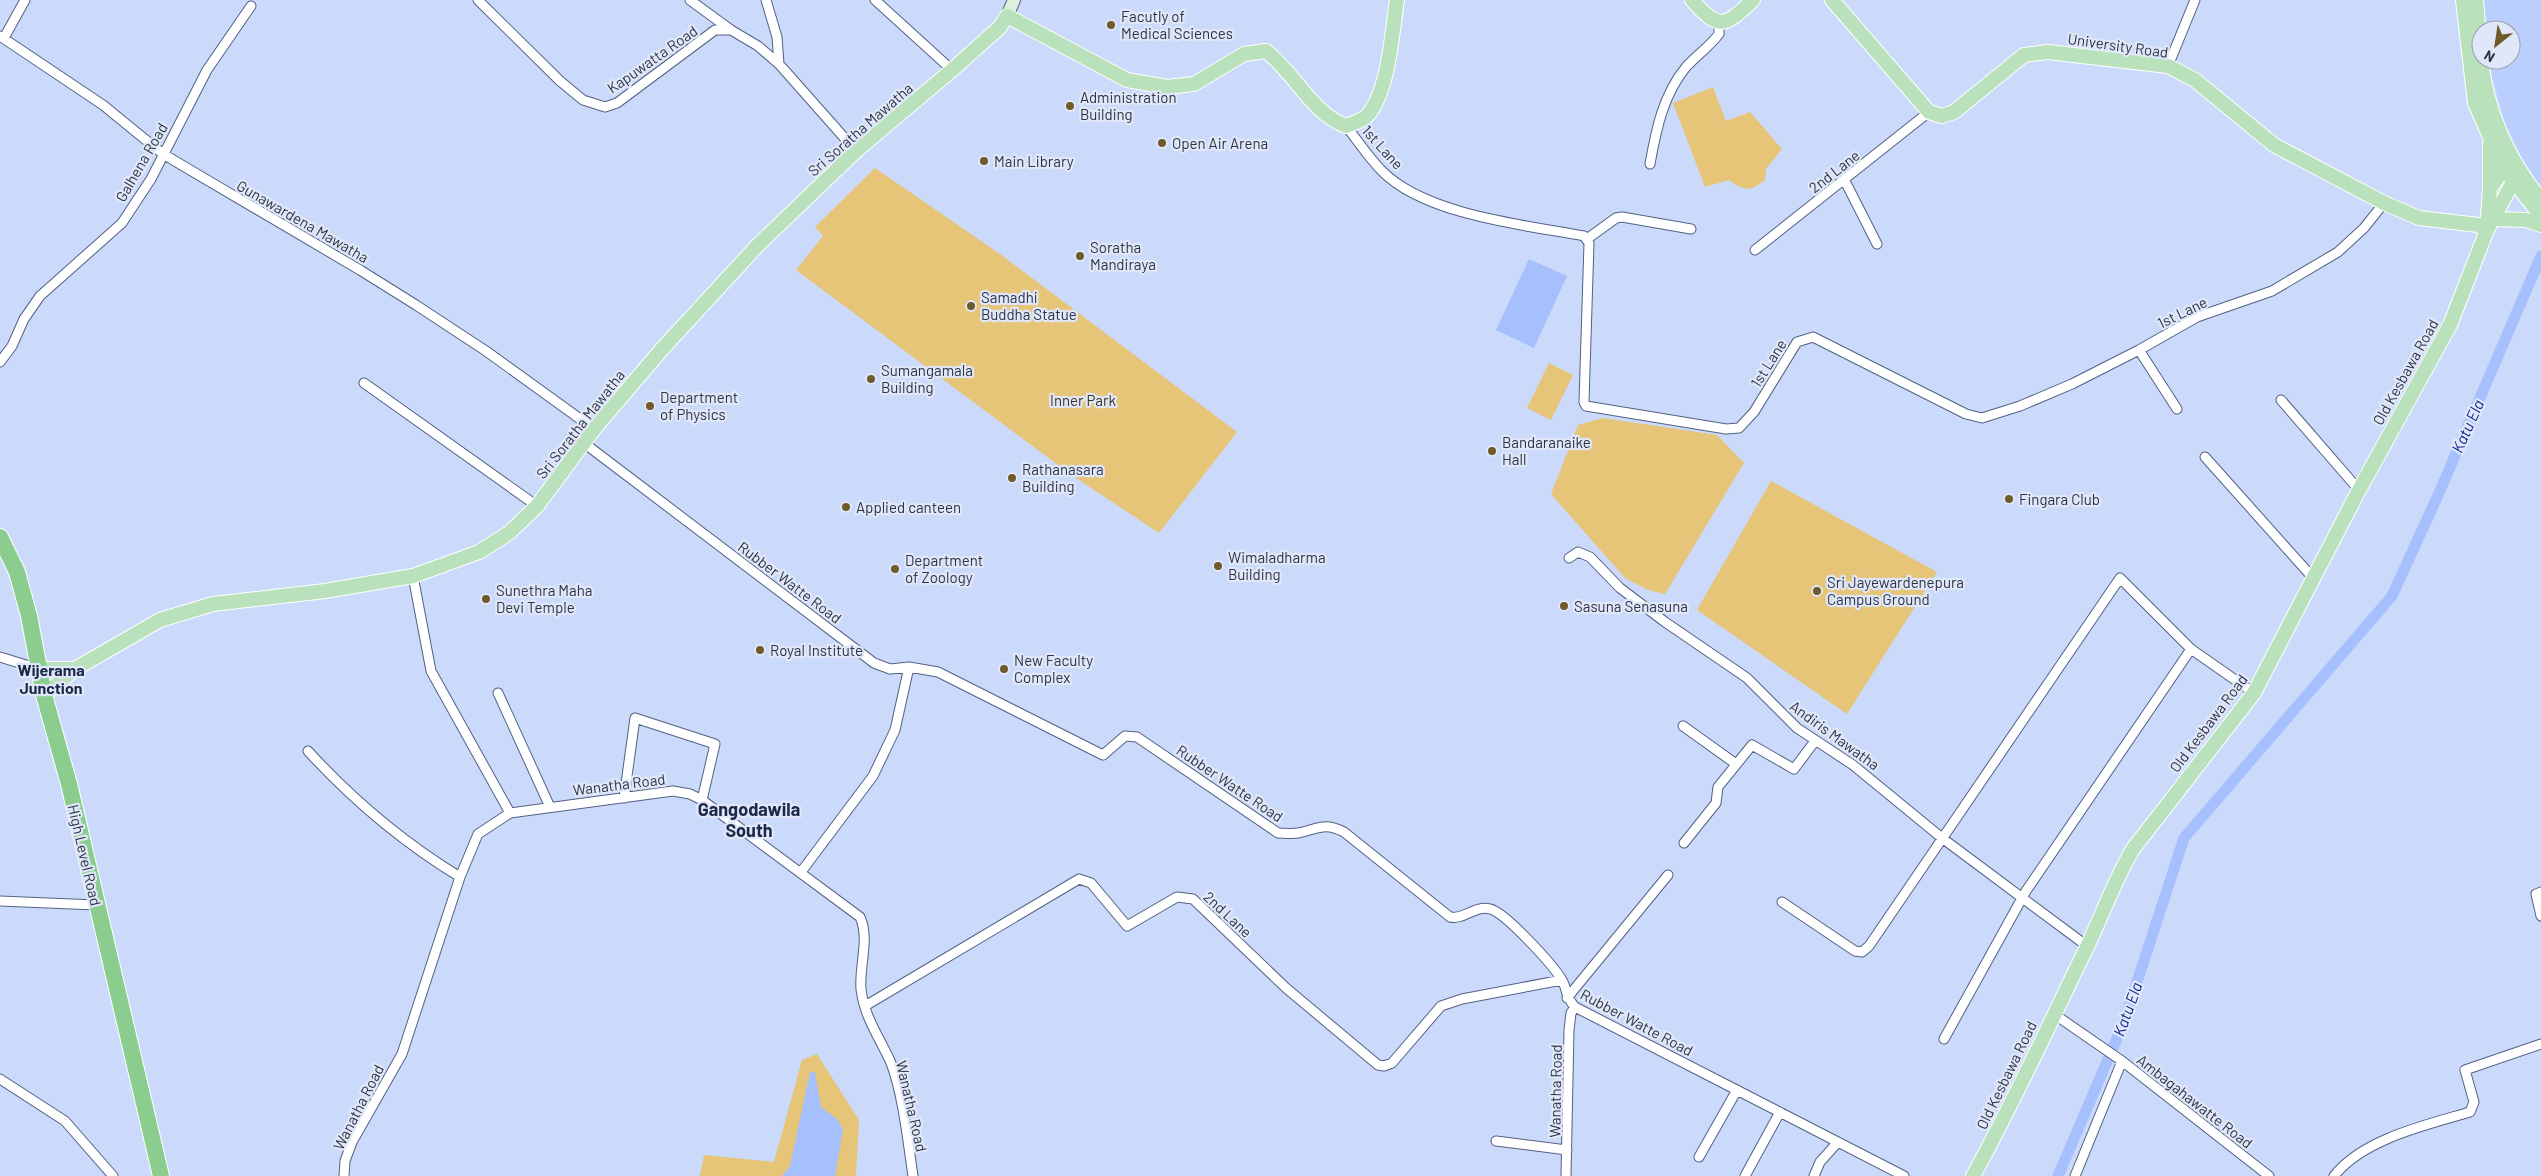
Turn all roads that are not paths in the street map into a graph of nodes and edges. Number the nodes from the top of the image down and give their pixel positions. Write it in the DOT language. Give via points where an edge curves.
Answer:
graph roads {
  1 [pos="25,0"];
  2 [pos="478,0"];
  3 [pos="690,0"];
  4 [pos="766,0"];
  5 [pos="875,0"];
  6 [pos="1014,0"];
  7 [pos="1397,0"];
  8 [pos="1692,0"];
  9 [pos="1752,0"];
  10 [pos="1832,0"];
  11 [pos="2195,0"];
  12 [pos="2463,0"];
  13 [pos="2476,0"];
  14 [pos="251,6"];
  15 [pos="1007,16"];
  16 [pos="2478,20"];
  17 [pos="1719,23"];
  18 [pos="731,30"];
  19 [pos="2,37"];
  20 [pos="779,64"];
  21 [pos="2168,66"];
  22 [pos="952,70"];
  23 [pos="2483,70"];
  24 [pos="1929,112"];
  25 [pos="1346,126"];
  26 [pos="2489,138"];
  27 [pos="856,151"];
  28 [pos="163,154"];
  29 [pos="1650,164"];
  30 [pos="2513,171"];
  31 [pos="1845,181"];
  32 [pos="2490,188"];
  33 [pos="2541,200"];
  34 [pos="2384,203"];
  35 [pos="2541,216"];
  36 [pos="2491,225"];
  37 [pos="2541,226"];
  38 [pos="1690,229"];
  39 [pos="1587,239"];
  40 [pos="1877,244"];
  41 [pos="1755,250"];
  42 [pos="2139,350"];
  43 [pos="0,362"];
  44 [pos="364,383"];
  45 [pos="2281,400"];
  46 [pos="2177,409"];
  47 [pos="594,429"];
  48 [pos="584,443"];
  49 [pos="2205,458"];
  50 [pos="2359,490"];
  51 [pos="537,506"];
  52 [pos="0,536"];
  53 [pos="1569,558"];
  54 [pos="413,576"];
  55 [pos="2314,579"];
  56 [pos="2191,649"];
  57 [pos="0,657"];
  58 [pos="909,667"];
  59 [pos="39,669"];
  60 [pos="75,669"];
  61 [pos="498,693"];
  62 [pos="2254,693"];
  63 [pos="44,695"];
  64 [pos="1683,726"];
  65 [pos="1815,741"];
  66 [pos="308,751"];
  67 [pos="1736,764"];
  68 [pos="624,798"];
  69 [pos="702,800"];
  70 [pos="550,807"];
  71 [pos="510,814"];
  72 [pos="1942,838"];
  73 [pos="1684,843"];
  74 [pos="801,872"];
  75 [pos="1668,875"];
  76 [pos="460,877"];
  77 [pos="2541,892"];
  78 [pos="2023,898"];
  79 [pos="0,901"];
  80 [pos="1782,902"];
  81 [pos="96,905"];
  82 [pos="2541,916"];
  83 [pos="2087,946"];
  84 [pos="1562,980"];
  85 [pos="1567,998"];
  86 [pos="865,1006"];
  87 [pos="1575,1007"];
  88 [pos="2054,1014"];
  89 [pos="1944,1040"];
  90 [pos="2541,1044"];
  91 [pos="2122,1062"];
  92 [pos="0,1079"];
  93 [pos="1737,1090"];
  94 [pos="1780,1112"];
  95 [pos="1496,1141"];
  96 [pos="1838,1142"];
  97 [pos="1568,1150"];
  98 [pos="1700,1157"];
  99 [pos="113,1176"];
  100 [pos="161,1176"];
  101 [pos="344,1176"];
  102 [pos="912,1176"];
  103 [pos="1566,1176"];
  104 [pos="1745,1176"];
  105 [pos="1814,1176"];
  106 [pos="1904,1176"];
  107 [pos="1973,1176"];
  108 [pos="2075,1176"];
  109 [pos="2268,1176"];
  110 [pos="2334,1176"];
  1 -- 19 [label="street"];
  2 -- 18 [label="street, Kapuwatta Road" via="560,81 583,100 605,107 617,103 715,30"];
  3 -- 18 [label="street"];
  4 -- 20 [label="street" via="778,37"];
  5 -- 22 [label="street"];
  6 -- 15 [label="street"];
  7 -- 25 [label="main road" via="1389,59 1376,102 1366,117"];
  8 -- 17 [label="main road" via="1705,15"];
  9 -- 17 [label="main road" via="1732,20"];
  10 -- 24 [label="main road"];
  11 -- 21 [label="street"];
  12 -- 26 [label="main road" via="2475,103"];
  13 -- 16 [label="main road"];
  14 -- 28 [label="street, Galhena Road" via="207,70"];
  15 -- 22 [label="main road, Sri Soratha Mawatha" via="1000,27"];
  15 -- 25 [label="main road" via="1127,80 1168,87 1194,84 1244,54 1266,51 1278,60 1322,112"];
  17 -- 29 [label="street" via="1719,34 1686,68 1668,95"];
  18 -- 20 [label="street" via="758,46"];
  19 -- 28 [label="street, Gunawardena Mawatha" via="103,105"];
  20 -- 27 [label="street"];
  21 -- 24 [label="main road, University Road" via="2048,52 2024,55 1954,112 1942,116"];
  21 -- 34 [label="main road, University Road" via="2195,80 2274,145"];
  22 -- 27 [label="main road, Sri Soratha Mawatha"];
  23 -- 30 [label="main road" via="2488,98"];
  24 -- 31 [label="street, 2nd Lane"];
  25 -- 39 [label="street, 1st Lane" via="1383,172 1412,194 1468,213"];
  26 -- 30 [label="main road"];
  26 -- 32 [label="main road, Old Kesbawa Road"];
  27 -- 47 [label="main road, Sri Soratha Mawatha" via="758,245"];
  28 -- 43 [label="street, Galhena Road" via="122,223 40,296"];
  28 -- 47 [label="street, Gunawardena Mawatha" via="416,305"];
  30 -- 32 [label="main road"];
  30 -- 33 [label="main road"];
  30 -- 35 [label="main road"];
  30 -- 36 [label="main road, Old Kesbawa Road"];
  31 -- 40 [label="street"];
  31 -- 41 [label="street, 2nd Lane"];
  32 -- 36 [label="main road, Old Kesbawa Road"];
  34 -- 36 [label="main road, University Road" via="2419,218"];
  34 -- 42 [label="street, 1st Lane" via="2364,228 2338,252 2272,291 2197,316"];
  36 -- 37 [label="main road, University Road" via="2526,220"];
  36 -- 50 [label="main road, Old Kesbawa Road" via="2450,325"];
  38 -- 39 [label="street" via="1622,217"];
  39 -- 42 [label="street, 1st Lane" via="1584,402 1590,408 1738,428 1754,412 1797,342 1813,337 1966,414 1982,418 2029,402"];
  42 -- 46 [label="street"];
  44 -- 51 [label="street"];
  45 -- 50 [label="street"];
  47 -- 48 [label="main road, Sri Soratha Mawatha"];
  48 -- 51 [label="main road, Sri Soratha Mawatha"];
  48 -- 58 [label="street, Rubber Watte Road" via="874,663 890,669"];
  49 -- 55 [label="street"];
  50 -- 55 [label="main road, Old Kesbawa Road"];
  51 -- 54 [label="main road, Sri Soratha Mawatha" via="509,534 479,552"];
  52 -- 59 [label="highway, High Level Road" via="17,572"];
  53 -- 65 [label="street, Andiris Mawatha" via="1578,552 1590,557 1620,588 1747,678 1779,712"];
  54 -- 60 [label="main road, Sri Soratha Mawatha" via="325,591 213,604 160,620"];
  54 -- 71 [label="street" via="432,671"];
  55 -- 62 [label="main road, Old Kesbawa Road"];
  56 -- 62 [label="street"];
  56 -- 72 [label="street" via="2120,578"];
  56 -- 78 [label="street"];
  57 -- 59 [label="street"];
  58 -- 74 [label="street" via="895,730 873,776"];
  58 -- 84 [label="street, Rubber Watte Road" via="938,672 1103,755 1125,736 1138,737 1278,833 1331,826 1344,832 1450,918 1458,919 1475,910 1490,908 1507,918"];
  59 -- 60 [label="main road, Sri Soratha Mawatha"];
  59 -- 63 [label="highway, High Level Road"];
  60 -- 63 [label="main road, Sri Soratha Mawatha"];
  61 -- 70 [label="street"];
  62 -- 83 [label="main road, Old Kesbawa Road" via="2133,849"];
  63 -- 81 [label="highway, High Level Road" via="69,784"];
  64 -- 67 [label="street"];
  65 -- 67 [label="street" via="1794,769 1752,745"];
  65 -- 72 [label="street, Andiris Mawatha" via="1853,765"];
  66 -- 76 [label="street" via="344,790 437,863"];
  67 -- 73 [label="street" via="1718,787 1716,803"];
  68 -- 69 [label="street, Wanatha Road" via="673,791"];
  68 -- 69 [label="street" via="635,718 715,744"];
  68 -- 70 [label="street, Wanatha Road"];
  69 -- 74 [label="street, Wanatha Road"];
  70 -- 71 [label="street, Wanatha Road"];
  71 -- 76 [label="street, Wanatha Road" via="478,834"];
  72 -- 78 [label="street, Andiris Mawatha"];
  72 -- 80 [label="street" via="1862,952 1855,951"];
  74 -- 86 [label="street, Wanatha Road" via="860,917 864,926 861,988"];
  75 -- 85 [label="street"];
  76 -- 101 [label="street, Wanatha Road" via="402,1054 352,1142"];
  77 -- 82 [label="street" via="2536,894"];
  78 -- 83 [label="street, Andiris Mawatha"];
  78 -- 89 [label="street"];
  79 -- 81 [label="street"];
  81 -- 100 [label="highway, High Level Road"];
  83 -- 88 [label="main road, Old Kesbawa Road"];
  84 -- 85 [label="street, Rubber Watte Road"];
  84 -- 86 [label="street, 2nd Lane" via="1440,1006 1392,1063 1378,1065 1286,988 1193,899 1177,897 1127,926 1091,883 1079,879"];
  85 -- 87 [label="street, Rubber Watte Road"];
  86 -- 102 [label="street, Wanatha Road" via="891,1064 906,1128"];
  87 -- 93 [label="street, Rubber Watte Road"];
  87 -- 97 [label="street, Wanatha Road" via="1569,1030"];
  88 -- 91 [label="street, Ambagahawatte Road"];
  88 -- 107 [label="main road, Old Kesbawa Road"];
  90 -- 110 [label="street" via="2465,1070 2474,1102 2470,1112 2400,1133 2344,1163"];
  91 -- 108 [label="street"];
  91 -- 109 [label="street, Ambagahawatte Road"];
  92 -- 99 [label="street" via="65,1121"];
  93 -- 94 [label="street, Rubber Watte Road"];
  93 -- 98 [label="street"];
  94 -- 96 [label="street, Rubber Watte Road"];
  94 -- 104 [label="street"];
  95 -- 97 [label="street"];
  96 -- 105 [label="street" via="1820,1162"];
  96 -- 106 [label="street, Rubber Watte Road"];
  97 -- 103 [label="street, Wanatha Road"];
}
